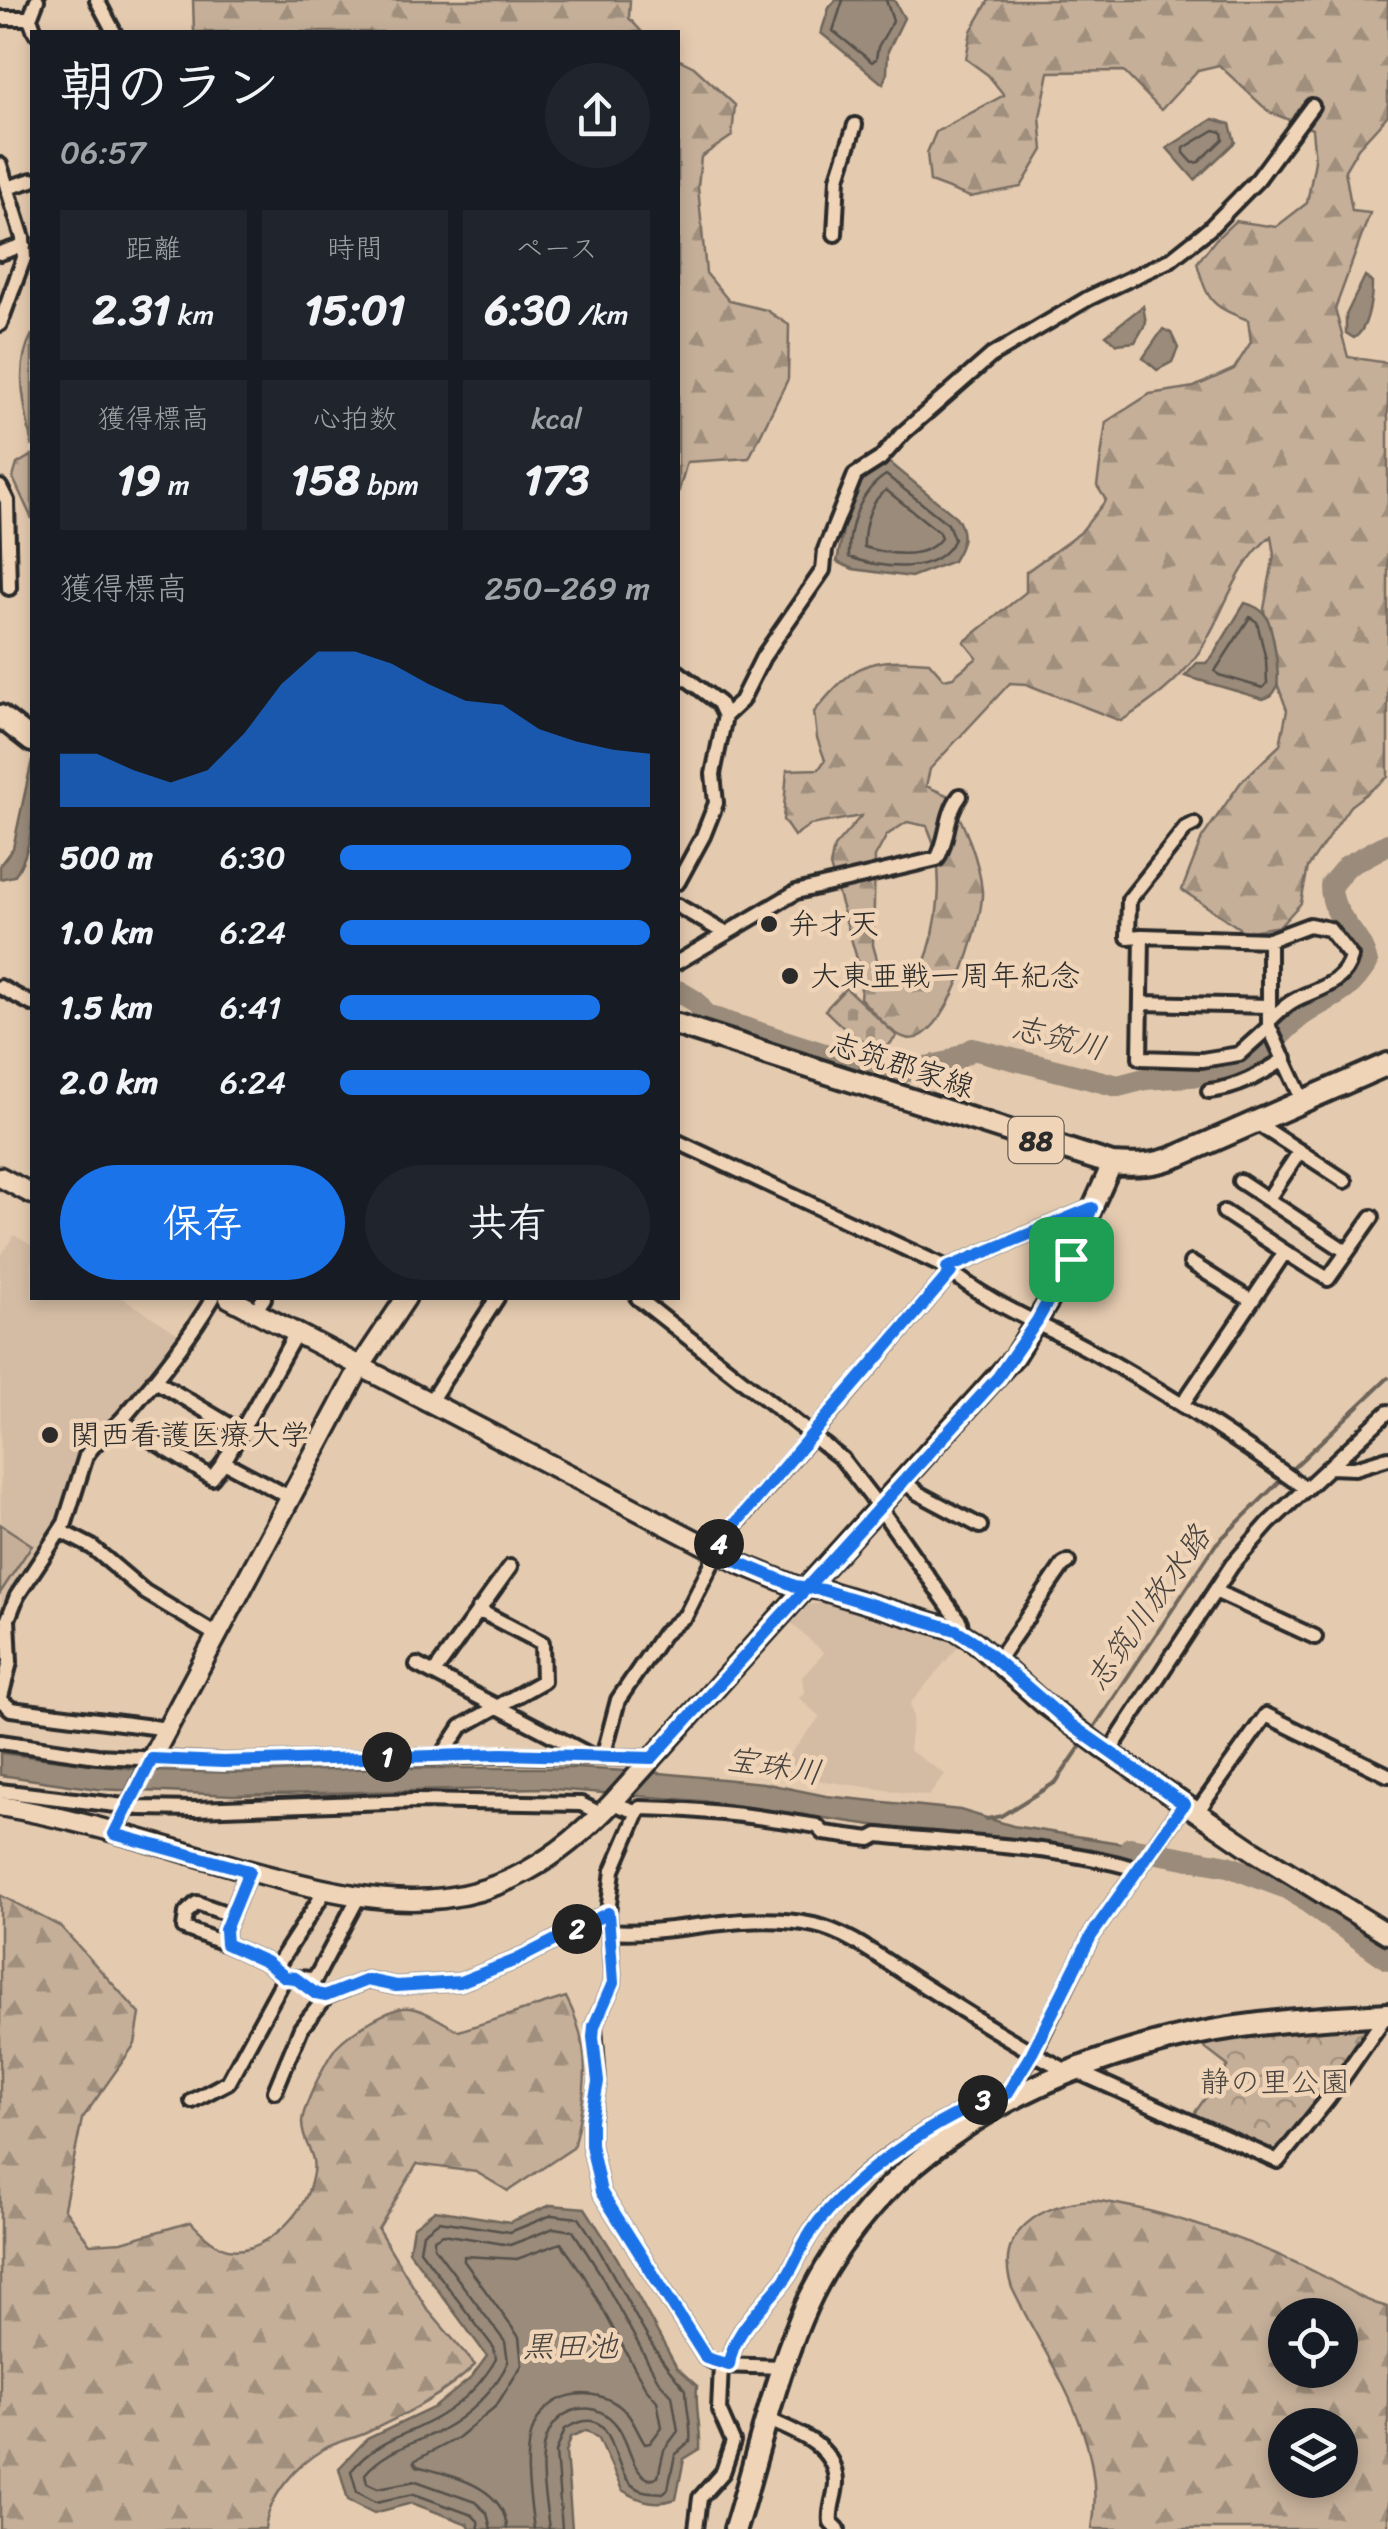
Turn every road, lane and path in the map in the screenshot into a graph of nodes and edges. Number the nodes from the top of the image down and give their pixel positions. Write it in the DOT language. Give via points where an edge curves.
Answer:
graph roads {
  1 [pos="37,0"];
  2 [pos="98,0"];
  3 [pos="0,18"];
  4 [pos="30,18"];
  5 [pos="34,30"];
  6 [pos="113,30"];
  7 [pos="1312,106"];
  8 [pos="855,125"];
  9 [pos="0,165"];
  10 [pos="30,181"];
  11 [pos="7,188"];
  12 [pos="835,234"];
  13 [pos="24,246"];
  14 [pos="0,253"];
  15 [pos="0,324"];
  16 [pos="0,487"];
  17 [pos="9,588"];
  18 [pos="680,673"];
  19 [pos="0,716"];
  20 [pos="725,716"];
  21 [pos="30,739"];
  22 [pos="960,796"];
  23 [pos="1194,824"];
  24 [pos="680,878"];
  25 [pos="680,907"];
  26 [pos="725,933"];
  27 [pos="1142,936"];
  28 [pos="1269,940"];
  29 [pos="680,961"];
  30 [pos="0,987"];
  31 [pos="30,1003"];
  32 [pos="1140,1003"];
  33 [pos="1270,1022"];
  34 [pos="680,1026"];
  35 [pos="1282,1054"];
  36 [pos="1388,1064"];
  37 [pos="1208,1090"];
  38 [pos="1304,1100"];
  39 [pos="1255,1122"];
  40 [pos="680,1143"];
  41 [pos="1300,1152"];
  42 [pos="1112,1164"];
  43 [pos="0,1177"];
  44 [pos="1240,1181"];
  45 [pos="1345,1182"];
  46 [pos="30,1193"];
  47 [pos="1268,1199"];
  48 [pos="1092,1208"];
  49 [pos="1224,1212"];
  50 [pos="1372,1217"];
  51 [pos="1285,1252"];
  52 [pos="1347,1252"];
  53 [pos="1191,1263"];
  54 [pos="949,1270"];
  55 [pos="213,1300"];
  56 [pos="405,1300"];
  57 [pos="496,1300"];
  58 [pos="641,1300"];
  59 [pos="1250,1300"];
  60 [pos="260,1304"];
  61 [pos="1037,1321"];
  62 [pos="296,1333"];
  63 [pos="360,1367"];
  64 [pos="154,1380"];
  65 [pos="429,1403"];
  66 [pos="1182,1405"];
  67 [pos="1388,1412"];
  68 [pos="122,1421"];
  69 [pos="241,1432"];
  70 [pos="813,1433"];
  71 [pos="1388,1458"];
  72 [pos="224,1462"];
  73 [pos="1330,1467"];
  74 [pos="904,1480"];
  75 [pos="1306,1489"];
  76 [pos="291,1498"];
  77 [pos="880,1507"];
  78 [pos="980,1526"];
  79 [pos="60,1531"];
  80 [pos="715,1552"];
  81 [pos="1068,1562"];
  82 [pos="510,1567"];
  83 [pos="806,1588"];
  84 [pos="1215,1590"];
  85 [pos="478,1610"];
  86 [pos="962,1634"];
  87 [pos="218,1636"];
  88 [pos="1315,1637"];
  89 [pos="997,1662"];
  90 [pos="417,1664"];
  91 [pos="434,1674"];
  92 [pos="0,1700"];
  93 [pos="496,1706"];
  94 [pos="168,1729"];
  95 [pos="0,1742"];
  96 [pos="1106,1751"];
  97 [pos="442,1756"];
  98 [pos="599,1757"];
  99 [pos="151,1760"];
  100 [pos="648,1764"];
  101 [pos="1388,1775"];
  102 [pos="0,1791"];
  103 [pos="130,1802"];
  104 [pos="0,1806"];
  105 [pos="1190,1808"];
  106 [pos="606,1809"];
  107 [pos="638,1812"];
  108 [pos="114,1834"];
  109 [pos="1139,1867"];
  110 [pos="249,1871"];
  111 [pos="326,1891"];
  112 [pos="358,1898"];
  113 [pos="608,1913"];
  114 [pos="232,1916"];
  115 [pos="609,1931"];
  116 [pos="1388,1934"];
  117 [pos="226,1944"];
  118 [pos="285,1974"];
  119 [pos="326,1996"];
  120 [pos="1387,2014"];
  121 [pos="1032,2053"];
  122 [pos="1074,2072"];
  123 [pos="276,2091"];
  124 [pos="1008,2098"];
  125 [pos="192,2102"];
  126 [pos="725,2365"];
  127 [pos="784,2367"];
  128 [pos="767,2420"];
  129 [pos="696,2529"];
  130 [pos="735,2529"];
  131 [pos="838,2529"];
  1 -- 4 [label="street"];
  2 -- 6 [label="street"];
  3 -- 4 [label="street"];
  4 -- 5 [label="street"];
  7 -- 20 [label="street" via="1258,180 1209,229 1170,260 991,356 855,475 823,570"];
  8 -- 12 [label="street" via="838,178"];
  9 -- 11 [label="street"];
  10 -- 11 [label="street"];
  11 -- 13 [label="street"];
  13 -- 14 [label="street"];
  13 -- 15 [label="street" via="22,270"];
  16 -- 17 [label="street" via="7,501"];
  18 -- 20 [label="street" via="720,703"];
  19 -- 21 [label="main road"];
  20 -- 24 [label="street" via="714,774 716,804"];
  22 -- 26 [label="street" via="937,860 796,892"];
  23 -- 27 [label="street" via="1128,900 1128,937"];
  25 -- 26 [label="street"];
  26 -- 29 [label="street"];
  27 -- 28 [label="street"];
  27 -- 32 [label="street"];
  28 -- 33 [label="street"];
  28 -- 33 [label="street" via="1324,926 1351,957 1333,985 1289,1004"];
  30 -- 31 [label="street"];
  32 -- 33 [label="street"];
  32 -- 33 [label="street" via="1140,1058 1239,1054"];
  33 -- 35 [label="street"];
  34 -- 42 [label="main road, 志筑郡家線 / 88"];
  35 -- 37 [label="street" via="1258,1077"];
  35 -- 38 [label="street"];
  36 -- 38 [label="main road, 志筑郡家線 / 88"];
  38 -- 39 [label="main road, 志筑郡家線 / 88"];
  39 -- 41 [label="street"];
  39 -- 42 [label="main road, 志筑郡家線 / 88" via="1167,1160"];
  40 -- 54 [label="street"];
  41 -- 45 [label="street"];
  41 -- 47 [label="street"];
  42 -- 48 [label="street"];
  43 -- 46 [label="street"];
  44 -- 47 [label="street"];
  47 -- 52 [label="street"];
  48 -- 54 [label="street"];
  48 -- 61 [label="street"];
  49 -- 51 [label="street"];
  50 -- 52 [label="street"];
  51 -- 52 [label="street" via="1328,1279"];
  51 -- 59 [label="street"];
  53 -- 59 [label="street"];
  54 -- 61 [label="street"];
  54 -- 70 [label="street"];
  55 -- 64 [label="street"];
  56 -- 63 [label="street"];
  57 -- 65 [label="street"];
  58 -- 70 [label="street"];
  59 -- 66 [label="street"];
  60 -- 62 [label="street"];
  61 -- 66 [label="street"];
  61 -- 74 [label="street" via="1006,1367"];
  62 -- 63 [label="street"];
  62 -- 69 [label="street"];
  63 -- 65 [label="street"];
  63 -- 76 [label="street"];
  64 -- 68 [label="street"];
  64 -- 69 [label="street"];
  65 -- 80 [label="street"];
  66 -- 75 [label="street"];
  67 -- 73 [label="street"];
  68 -- 72 [label="street" via="212,1478"];
  68 -- 79 [label="street" via="92,1446"];
  69 -- 72 [label="street"];
  70 -- 77 [label="street"];
  70 -- 80 [label="street"];
  71 -- 73 [label="street"];
  72 -- 76 [label="street"];
  73 -- 75 [label="street"];
  74 -- 77 [label="street"];
  74 -- 78 [label="street"];
  75 -- 84 [label="street" via="1257,1535"];
  76 -- 87 [label="street"];
  77 -- 83 [label="street"];
  77 -- 86 [label="street"];
  79 -- 87 [label="street"];
  79 -- 92 [label="street" via="8,1619 10,1662"];
  80 -- 83 [label="street"];
  80 -- 98 [label="street" via="686,1615 663,1634 618,1700"];
  81 -- 89 [label="street"];
  82 -- 85 [label="street"];
  83 -- 86 [label="street"];
  83 -- 100 [label="street"];
  84 -- 88 [label="street"];
  84 -- 96 [label="street"];
  85 -- 91 [label="street"];
  85 -- 93 [label="street" via="542,1642 543,1682"];
  86 -- 89 [label="street"];
  87 -- 94 [label="street"];
  89 -- 96 [label="street"];
  90 -- 91 [label="street"];
  91 -- 93 [label="street"];
  92 -- 94 [label="street" via="12,1709"];
  93 -- 97 [label="street" via="461,1727"];
  93 -- 98 [label="street"];
  94 -- 99 [label="street"];
  95 -- 99 [label="street"];
  96 -- 105 [label="street"];
  97 -- 98 [label="street"];
  97 -- 99 [label="street"];
  98 -- 100 [label="street"];
  99 -- 103 [label="street"];
  100 -- 106 [label="street"];
  101 -- 105 [label="street" via="1266,1715"];
  102 -- 103 [label="street"];
  103 -- 106 [label="street" via="244,1810 416,1800"];
  103 -- 108 [label="street"];
  104 -- 108 [label="street"];
  105 -- 109 [label="street"];
  105 -- 116 [label="street"];
  106 -- 107 [label="street"];
  106 -- 112 [label="street" via="546,1860 493,1886 436,1899"];
  107 -- 109 [label="street" via="742,1814 816,1826 824,1834 1058,1853"];
  107 -- 113 [label="street" via="613,1870"];
  108 -- 110 [label="street"];
  109 -- 121 [label="street" via="1091,1936"];
  110 -- 111 [label="street"];
  110 -- 114 [label="street"];
  111 -- 112 [label="street"];
  111 -- 118 [label="street"];
  112 -- 118 [label="street" via="315,1979"];
  113 -- 115 [label="street"];
  113 -- 119 [label="street" via="460,1982 396,1986 367,1980"];
  114 -- 117 [label="street"];
  114 -- 117 [label="street" via="197,1903 186,1913 184,1928"];
  115 -- 121 [label="street" via="721,1921 815,1925"];
  115 -- 126 [label="street" via="613,1983 593,2037 597,2181 706,2358"];
  117 -- 118 [label="street"];
  118 -- 119 [label="street"];
  118 -- 125 [label="street" via="228,2082"];
  119 -- 123 [label="street" via="301,2028"];
  120 -- 122 [label="main road" via="1192,2035"];
  120 -- 122 [label="street" via="1278,2161"];
  121 -- 122 [label="street"];
  121 -- 124 [label="street"];
  122 -- 124 [label="main road"];
  124 -- 126 [label="street" via="982,2101 921,2134 842,2196"];
  124 -- 127 [label="main road" via="929,2150 858,2218 800,2318"];
  126 -- 127 [label="street"];
  126 -- 129 [label="street" via="719,2410 733,2442 723,2472 700,2498"];
  127 -- 128 [label="main road"];
  128 -- 130 [label="main road"];
  128 -- 131 [label="street" via="824,2452 836,2479 830,2522"];
}
